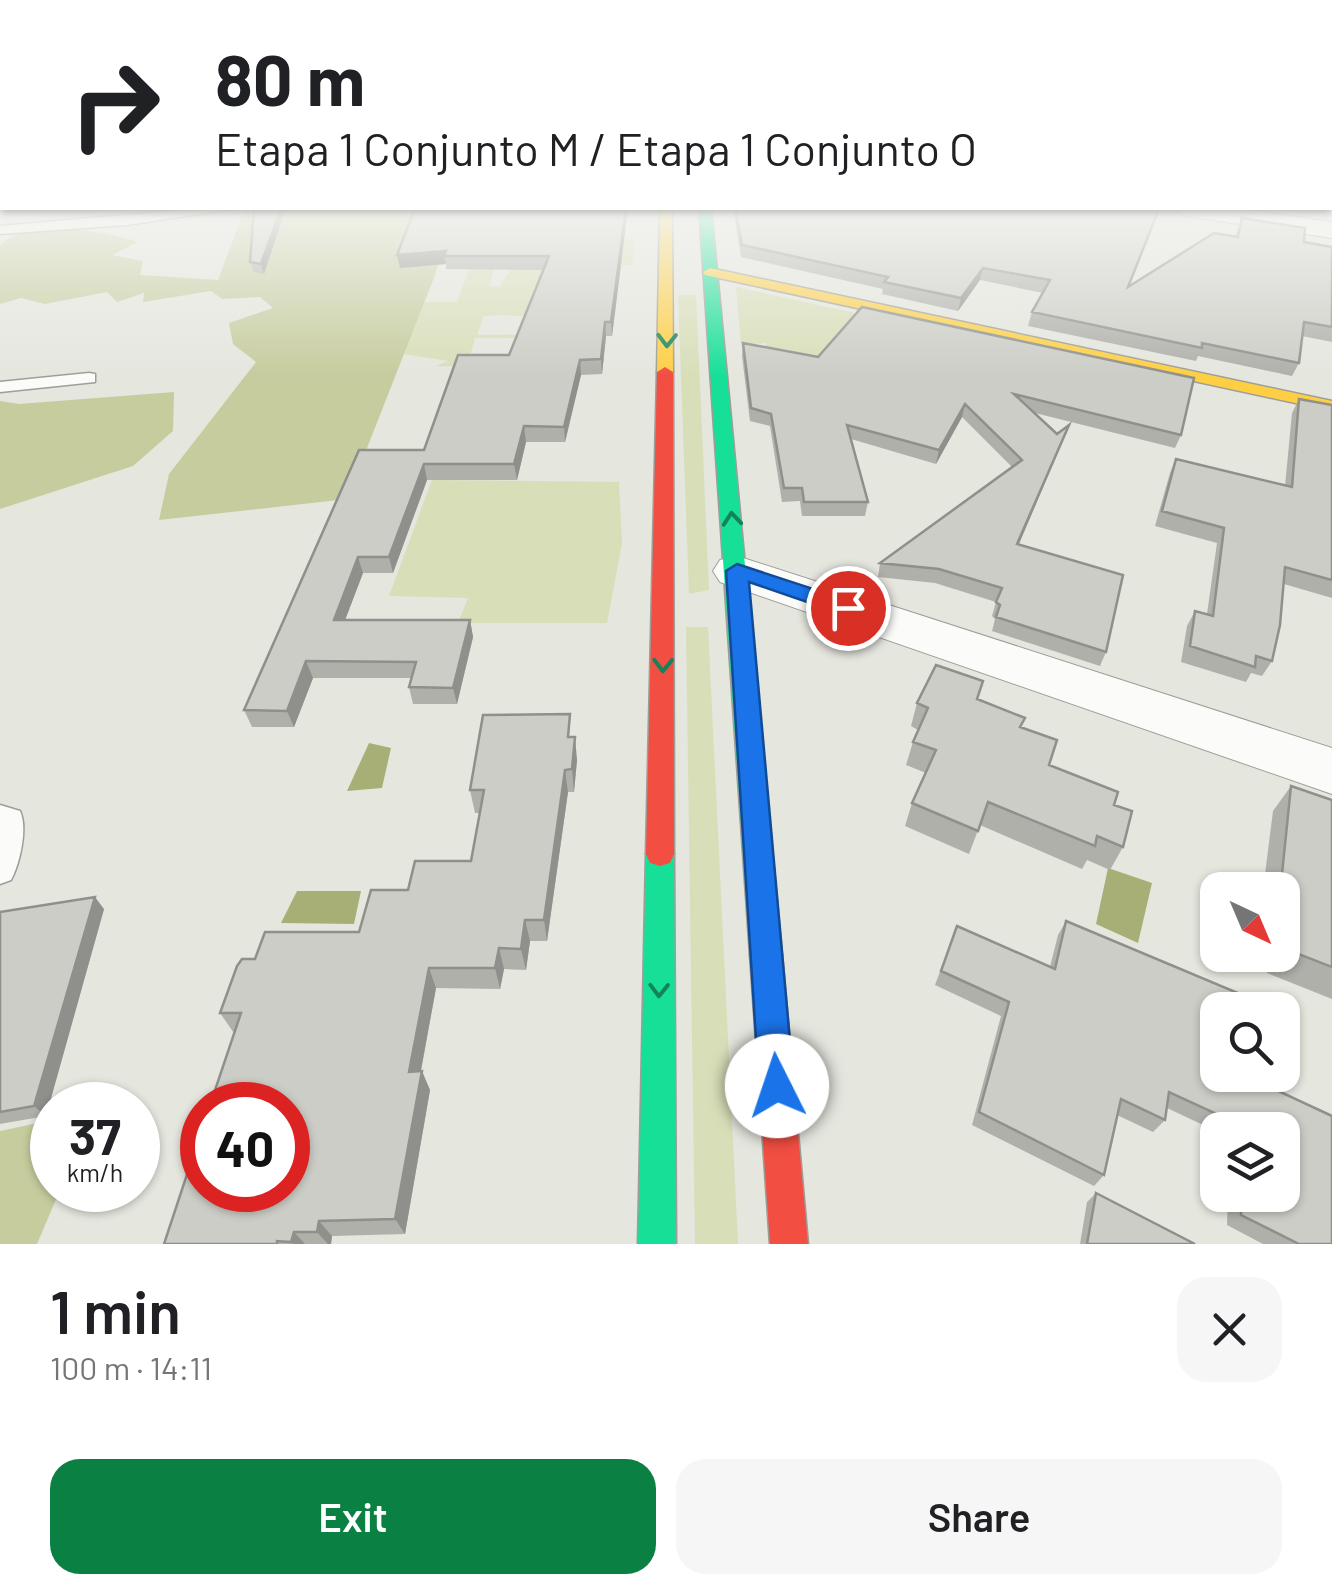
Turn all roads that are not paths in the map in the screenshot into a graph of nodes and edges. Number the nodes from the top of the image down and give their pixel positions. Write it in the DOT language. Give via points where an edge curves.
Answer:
graph roads {
  1 [pos="667,260"];
  2 [pos="709,260"];
  3 [pos="710,280"];
  4 [pos="668,288"];
  5 [pos="89,378"];
  6 [pos="0,387"];
  7 [pos="1332,406"];
  8 [pos="733,597"];
  9 [pos="1332,771"];
  10 [pos="0,818"];
  11 [pos="0,870"];
  12 [pos="656,1244"];
  13 [pos="789,1244"];
  1 -- 4 [label="street"];
  2 -- 3 [label="street"];
  3 -- 4 [label="street"];
  3 -- 7 [label="street"];
  8 -- 3 [label="street, one-way"];
  4 -- 12 [label="street, one-way" via="673,611"];
  5 -- 6 [label="lane"];
  8 -- 9 [label="street"];
  8 -- 13 [label="street"];
  10 -- 11 [label="lane" via="9,820"];
}
